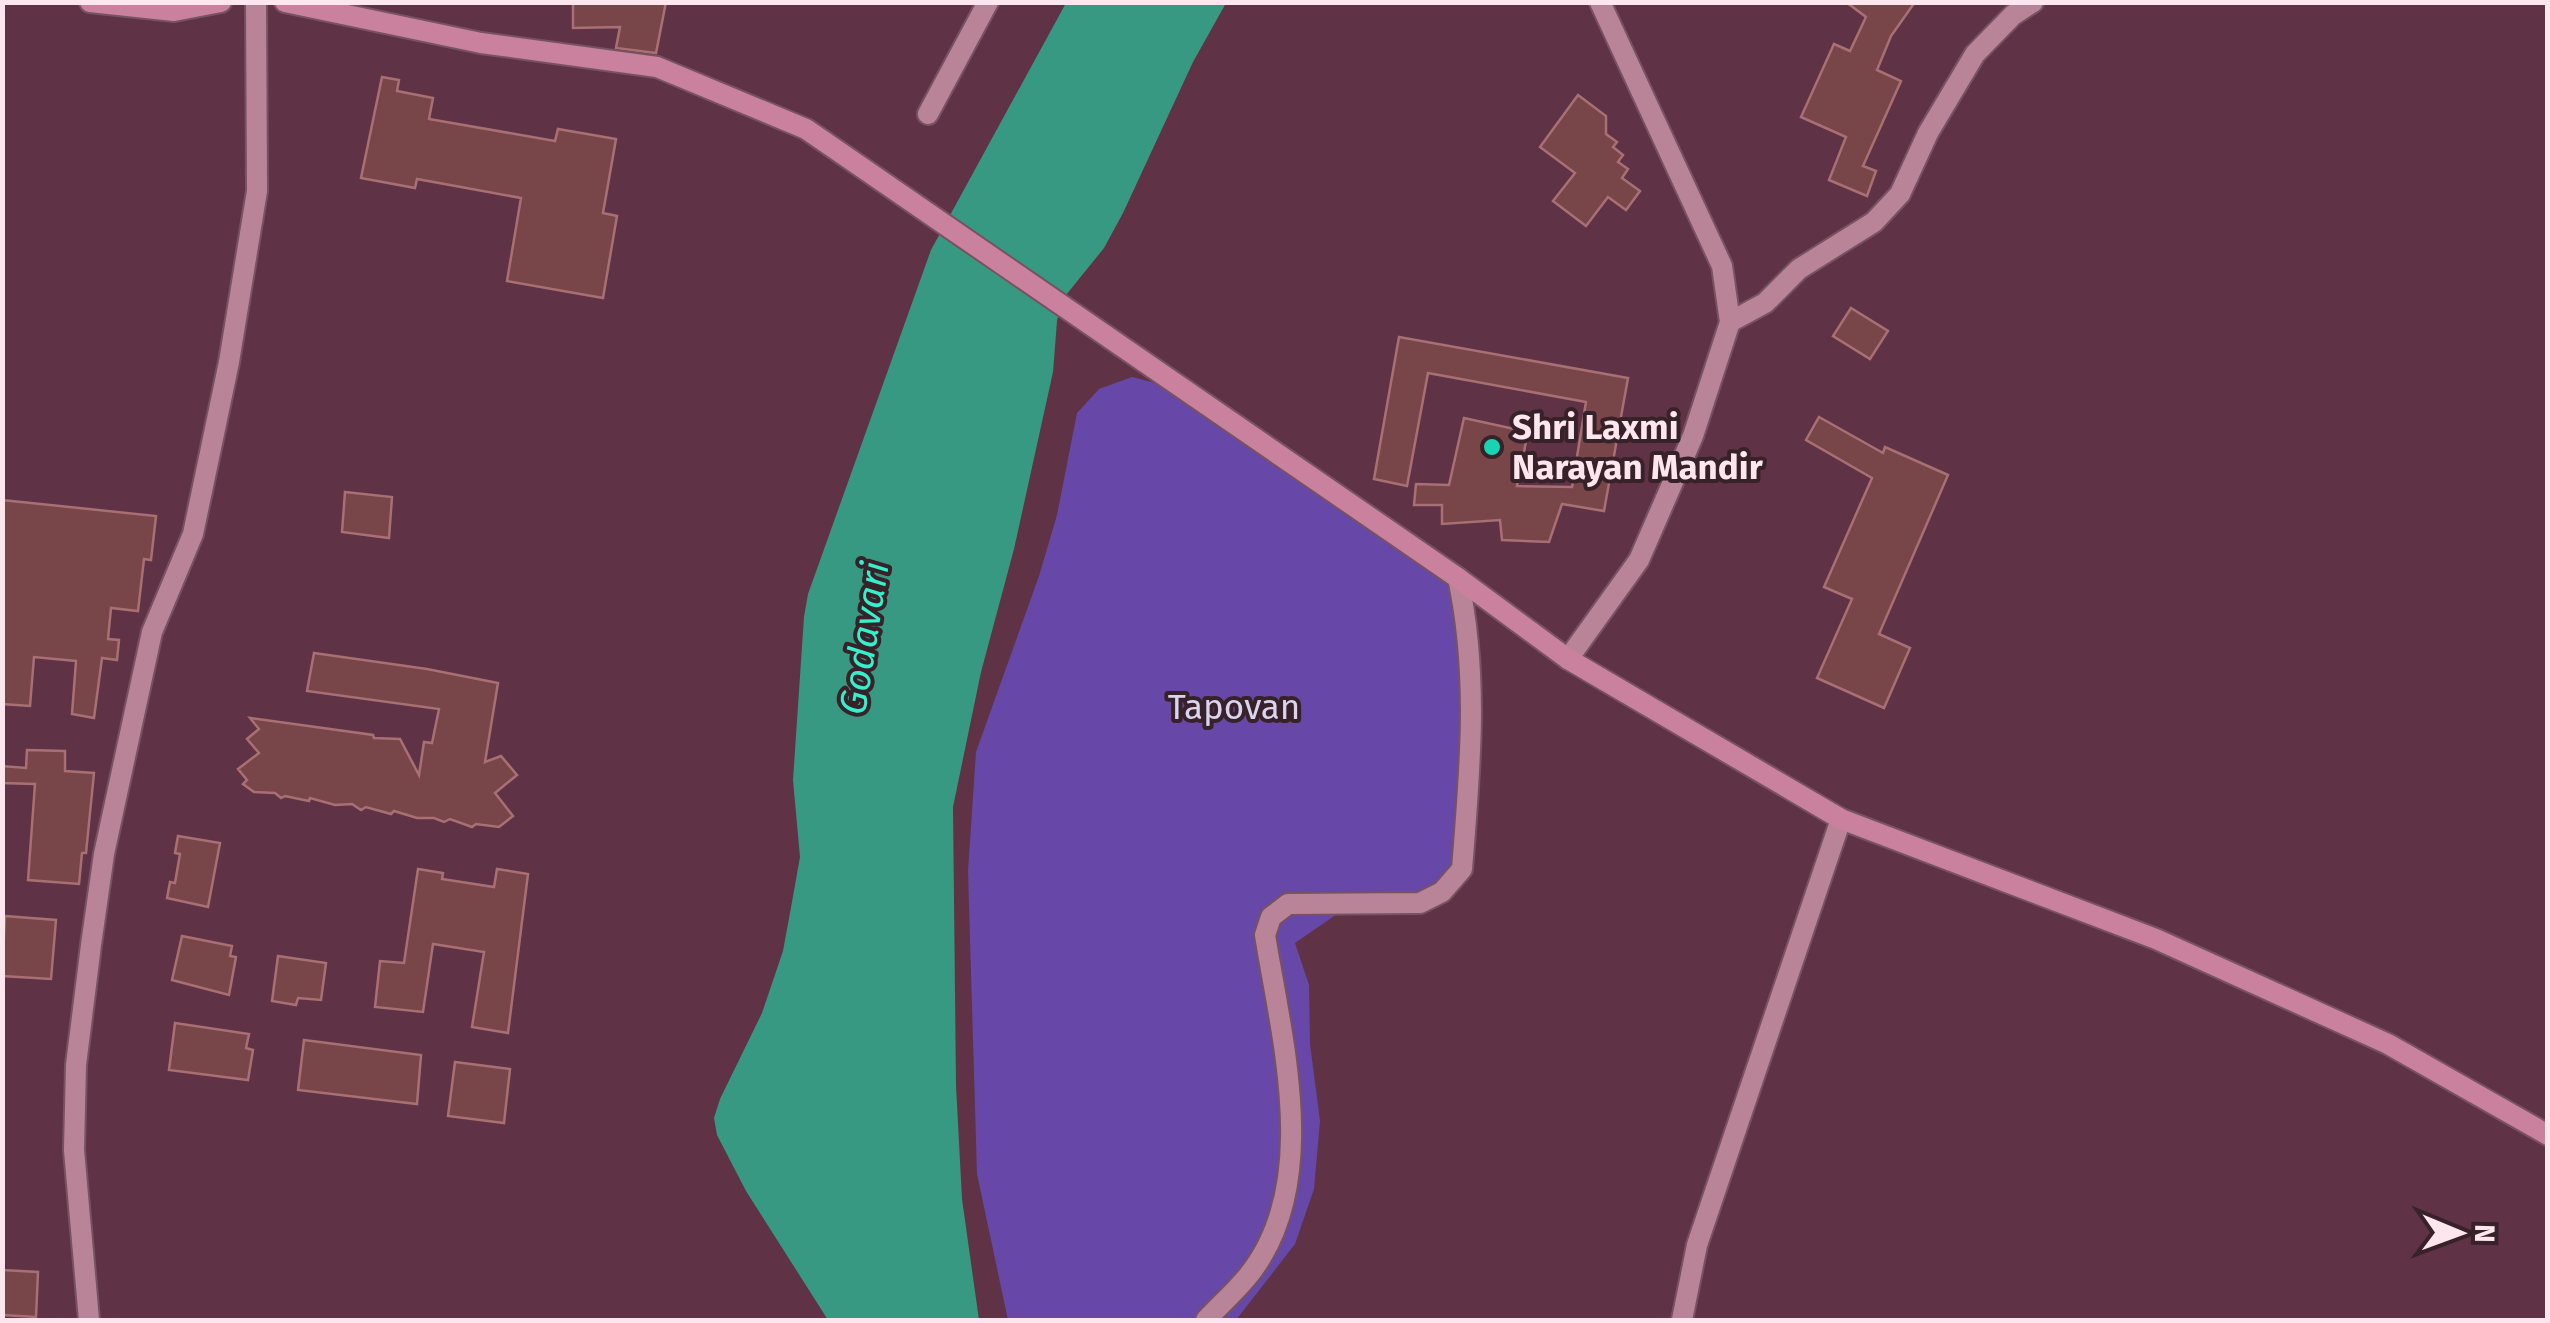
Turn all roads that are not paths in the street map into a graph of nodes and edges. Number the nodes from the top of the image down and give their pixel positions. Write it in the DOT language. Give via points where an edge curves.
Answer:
graph roads {
  1 [pos="90,2"];
  2 [pos="221,2"];
  3 [pos="256,2"];
  4 [pos="285,2"];
  5 [pos="988,2"];
  6 [pos="1600,2"];
  7 [pos="2033,2"];
  8 [pos="928,114"];
  9 [pos="1730,322"];
  10 [pos="1458,578"];
  11 [pos="1568,660"];
  12 [pos="1841,819"];
  13 [pos="2548,1134"];
  14 [pos="88,1320"];
  15 [pos="1206,1320"];
  16 [pos="1682,1320"];
  1 -- 2 [label="main road" via="174,11"];
  3 -- 14 [label="street" via="257,191 230,362 193,534 152,632 104,854 89,962 74,1150"];
  4 -- 10 [label="main road" via="481,43 657,67 806,128"];
  5 -- 8 [label="street"];
  6 -- 9 [label="street" via="1722,266"];
  7 -- 9 [label="street" via="1975,54 1900,194 1874,222"];
  9 -- 11 [label="street" via="1693,436 1639,560"];
  10 -- 11 [label="main road"];
  10 -- 15 [label="street" via="1473,674 1462,869 1442,892 1420,903 1288,904 1272,917 1265,936 1290,1102 1290,1183 1279,1221 1250,1274"];
  11 -- 12 [label="main road"];
  12 -- 13 [label="main road" via="2156,939 2388,1044"];
  12 -- 16 [label="street" via="1697,1245"];
}
